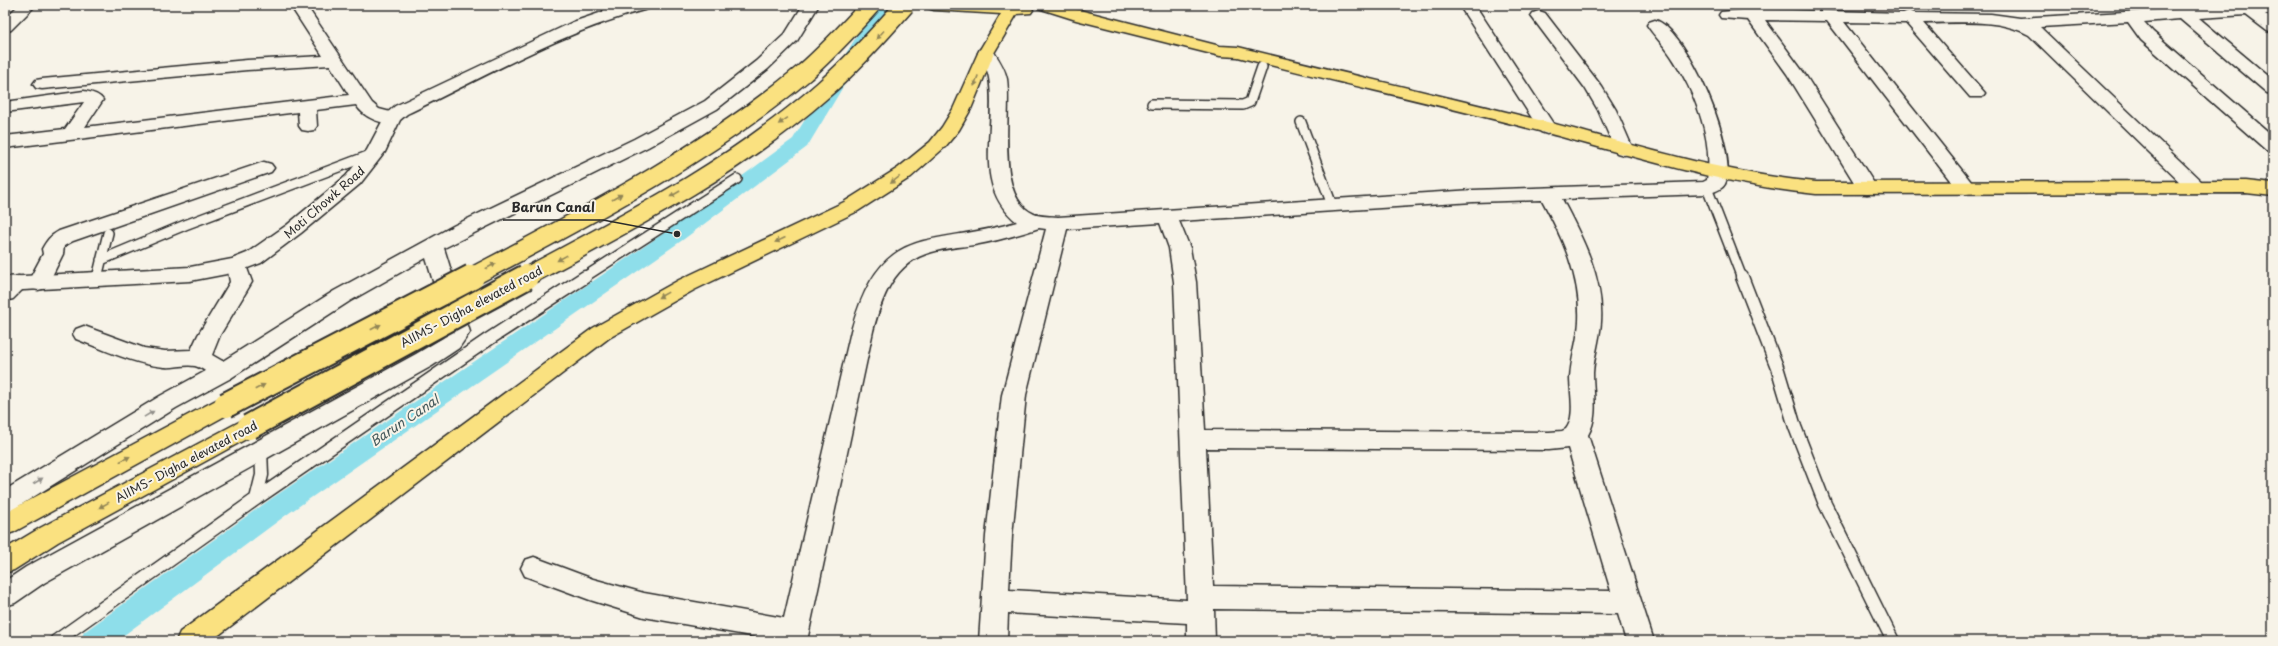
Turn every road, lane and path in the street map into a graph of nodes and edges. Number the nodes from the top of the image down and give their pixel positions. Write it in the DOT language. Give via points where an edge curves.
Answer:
graph roads {
  1 [pos="28,5"];
  2 [pos="298,5"];
  3 [pos="645,5"];
  4 [pos="811,5"];
  5 [pos="871,5"];
  6 [pos="904,5"];
  7 [pos="934,5"];
  8 [pos="1044,5"];
  9 [pos="1467,5"];
  10 [pos="1986,5"];
  11 [pos="1015,7"];
  12 [pos="612,9"];
  13 [pos="2273,9"];
  14 [pos="2249,10"];
  15 [pos="1752,14"];
  16 [pos="2184,14"];
  17 [pos="1727,15"];
  18 [pos="1830,15"];
  19 [pos="1539,16"];
  20 [pos="1908,16"];
  21 [pos="1082,17"];
  22 [pos="2136,17"];
  23 [pos="2013,22"];
  24 [pos="1655,24"];
  25 [pos="5,27"];
  26 [pos="2273,28"];
  27 [pos="1220,51"];
  28 [pos="986,53"];
  29 [pos="336,60"];
  30 [pos="1262,67"];
  31 [pos="42,84"];
  32 [pos="2273,89"];
  33 [pos="1976,93"];
  34 [pos="359,99"];
  35 [pos="1152,104"];
  36 [pos="5,106"];
  37 [pos="307,106"];
  38 [pos="392,118"];
  39 [pos="1301,122"];
  40 [pos="308,126"];
  41 [pos="1547,128"];
  42 [pos="71,134"];
  43 [pos="5,142"];
  44 [pos="2273,146"];
  45 [pos="1624,149"];
  46 [pos="376,152"];
  47 [pos="264,168"];
  48 [pos="737,179"];
  49 [pos="1714,182"];
  50 [pos="2195,186"];
  51 [pos="1867,188"];
  52 [pos="1966,188"];
  53 [pos="2273,192"];
  54 [pos="1550,194"];
  55 [pos="1332,205"];
  56 [pos="1167,217"];
  57 [pos="1047,222"];
  58 [pos="108,233"];
  59 [pos="433,246"];
  60 [pos="101,260"];
  61 [pos="237,265"];
  62 [pos="97,279"];
  63 [pos="16,286"];
  64 [pos="84,334"];
  65 [pos="199,358"];
  66 [pos="223,372"];
  67 [pos="1576,435"];
  68 [pos="1194,439"];
  69 [pos="261,449"];
  70 [pos="256,499"];
  71 [pos="5,502"];
  72 [pos="5,525"];
  73 [pos="5,562"];
  74 [pos="534,568"];
  75 [pos="5,595"];
  76 [pos="995,600"];
  77 [pos="1628,603"];
  78 [pos="1201,604"];
  79 [pos="794,637"];
  80 [pos="56,641"];
  81 [pos="190,641"];
  82 [pos="993,641"];
  83 [pos="1201,641"];
  84 [pos="1640,641"];
  85 [pos="1893,641"];
  1 -- 25 [label="street"];
  2 -- 29 [label="street"];
  3 -- 12 [label="street, Moti Chowk Road"];
  4 -- 59 [label="street" via="791,37 762,65 711,105 641,143"];
  72 -- 5 [label="main road, one-way, bridge" via="226,405 539,241 705,145 800,74 832,46"];
  6 -- 73 [label="main road, AIIMS- Digha elevated road, one-way, bridge" via="864,52 790,116 690,185 560,259 49,535"];
  7 -- 11 [label="main road"];
  8 -- 21 [label="main road"];
  9 -- 41 [label="street"];
  10 -- 23 [label="street"];
  11 -- 21 [label="main road"];
  11 -- 28 [label="main road"];
  12 -- 38 [label="street, Moti Chowk Road" via="412,103"];
  13 -- 14 [label="street"];
  14 -- 16 [label="street"];
  14 -- 26 [label="street"];
  15 -- 17 [label="street"];
  15 -- 18 [label="street"];
  15 -- 51 [label="street" via="1795,73"];
  16 -- 22 [label="street"];
  16 -- 32 [label="street"];
  18 -- 20 [label="street"];
  18 -- 52 [label="street"];
  19 -- 45 [label="street" via="1593,87 1607,110"];
  20 -- 23 [label="street"];
  20 -- 33 [label="street"];
  21 -- 27 [label="main road"];
  22 -- 23 [label="street"];
  22 -- 44 [label="street" via="2138,27"];
  23 -- 50 [label="street" via="2035,31"];
  24 -- 49 [label="street" via="1682,60 1695,84 1711,130"];
  27 -- 30 [label="main road" via="1231,59"];
  27 -- 41 [label="main road" via="1238,52"];
  28 -- 57 [label="street" via="994,64 998,78 998,160 1002,186 1015,210 1024,217"];
  28 -- 81 [label="main road, one-way" via="965,106 955,123 940,142 885,188 820,223 671,290 631,314"];
  29 -- 31 [label="street" via="247,65"];
  29 -- 34 [label="street"];
  30 -- 35 [label="lane" via="1250,102 1243,105"];
  30 -- 49 [label="main road"];
  34 -- 37 [label="street"];
  34 -- 38 [label="street" via="373,113"];
  36 -- 42 [label="street" via="84,96 94,100"];
  37 -- 40 [label="street"];
  37 -- 42 [label="street"];
  38 -- 46 [label="street, Moti Chowk Road"];
  39 -- 55 [label="lane"];
  41 -- 45 [label="main road"];
  42 -- 43 [label="street"];
  45 -- 49 [label="main road"];
  46 -- 60 [label="lane"];
  46 -- 61 [label="street, Moti Chowk Road" via="352,180 294,229 270,248"];
  47 -- 63 [label="street" via="66,236 56,242 52,249 53,254"];
  48 -- 70 [label="lane" via="489,339"];
  49 -- 51 [label="main road" via="1746,181 1794,187"];
  49 -- 53 [label="main road" via="1774,194 1820,198 2258,196"];
  49 -- 54 [label="street"];
  49 -- 85 [label="lane" via="1795,427 1825,504"];
  50 -- 52 [label="main road"];
  50 -- 53 [label="main road" via="2246,186"];
  51 -- 52 [label="main road"];
  54 -- 55 [label="street"];
  54 -- 67 [label="street" via="1575,248 1589,294 1590,321 1582,367 1582,425"];
  55 -- 56 [label="street"];
  56 -- 57 [label="street"];
  56 -- 68 [label="street" via="1174,229 1182,270"];
  57 -- 76 [label="street" via="1014,395"];
  57 -- 79 [label="street" via="913,251 902,257 885,275 867,311"];
  58 -- 60 [label="lane"];
  59 -- 66 [label="street" via="342,296"];
  59 -- 69 [label="street" via="459,332 452,343"];
  60 -- 62 [label="lane"];
  61 -- 62 [label="street, Moti Chowk Road" via="190,274"];
  61 -- 65 [label="street" via="241,282 209,335"];
  62 -- 63 [label="street, Moti Chowk Road"];
  64 -- 65 [label="street" via="141,355 165,359"];
  65 -- 66 [label="street"];
  71 -- 66 [label="street, one-way" via="168,402"];
  67 -- 68 [label="street" via="1565,440 1548,441"];
  67 -- 77 [label="street"];
  68 -- 78 [label="street"];
  69 -- 70 [label="lane" via="262,475"];
  69 -- 75 [label="street" via="35,575"];
  70 -- 80 [label="lane"];
  74 -- 79 [label="street" via="644,604"];
  76 -- 78 [label="street"];
  76 -- 82 [label="street"];
  77 -- 78 [label="street"];
  77 -- 84 [label="street"];
  78 -- 83 [label="street"];
}
